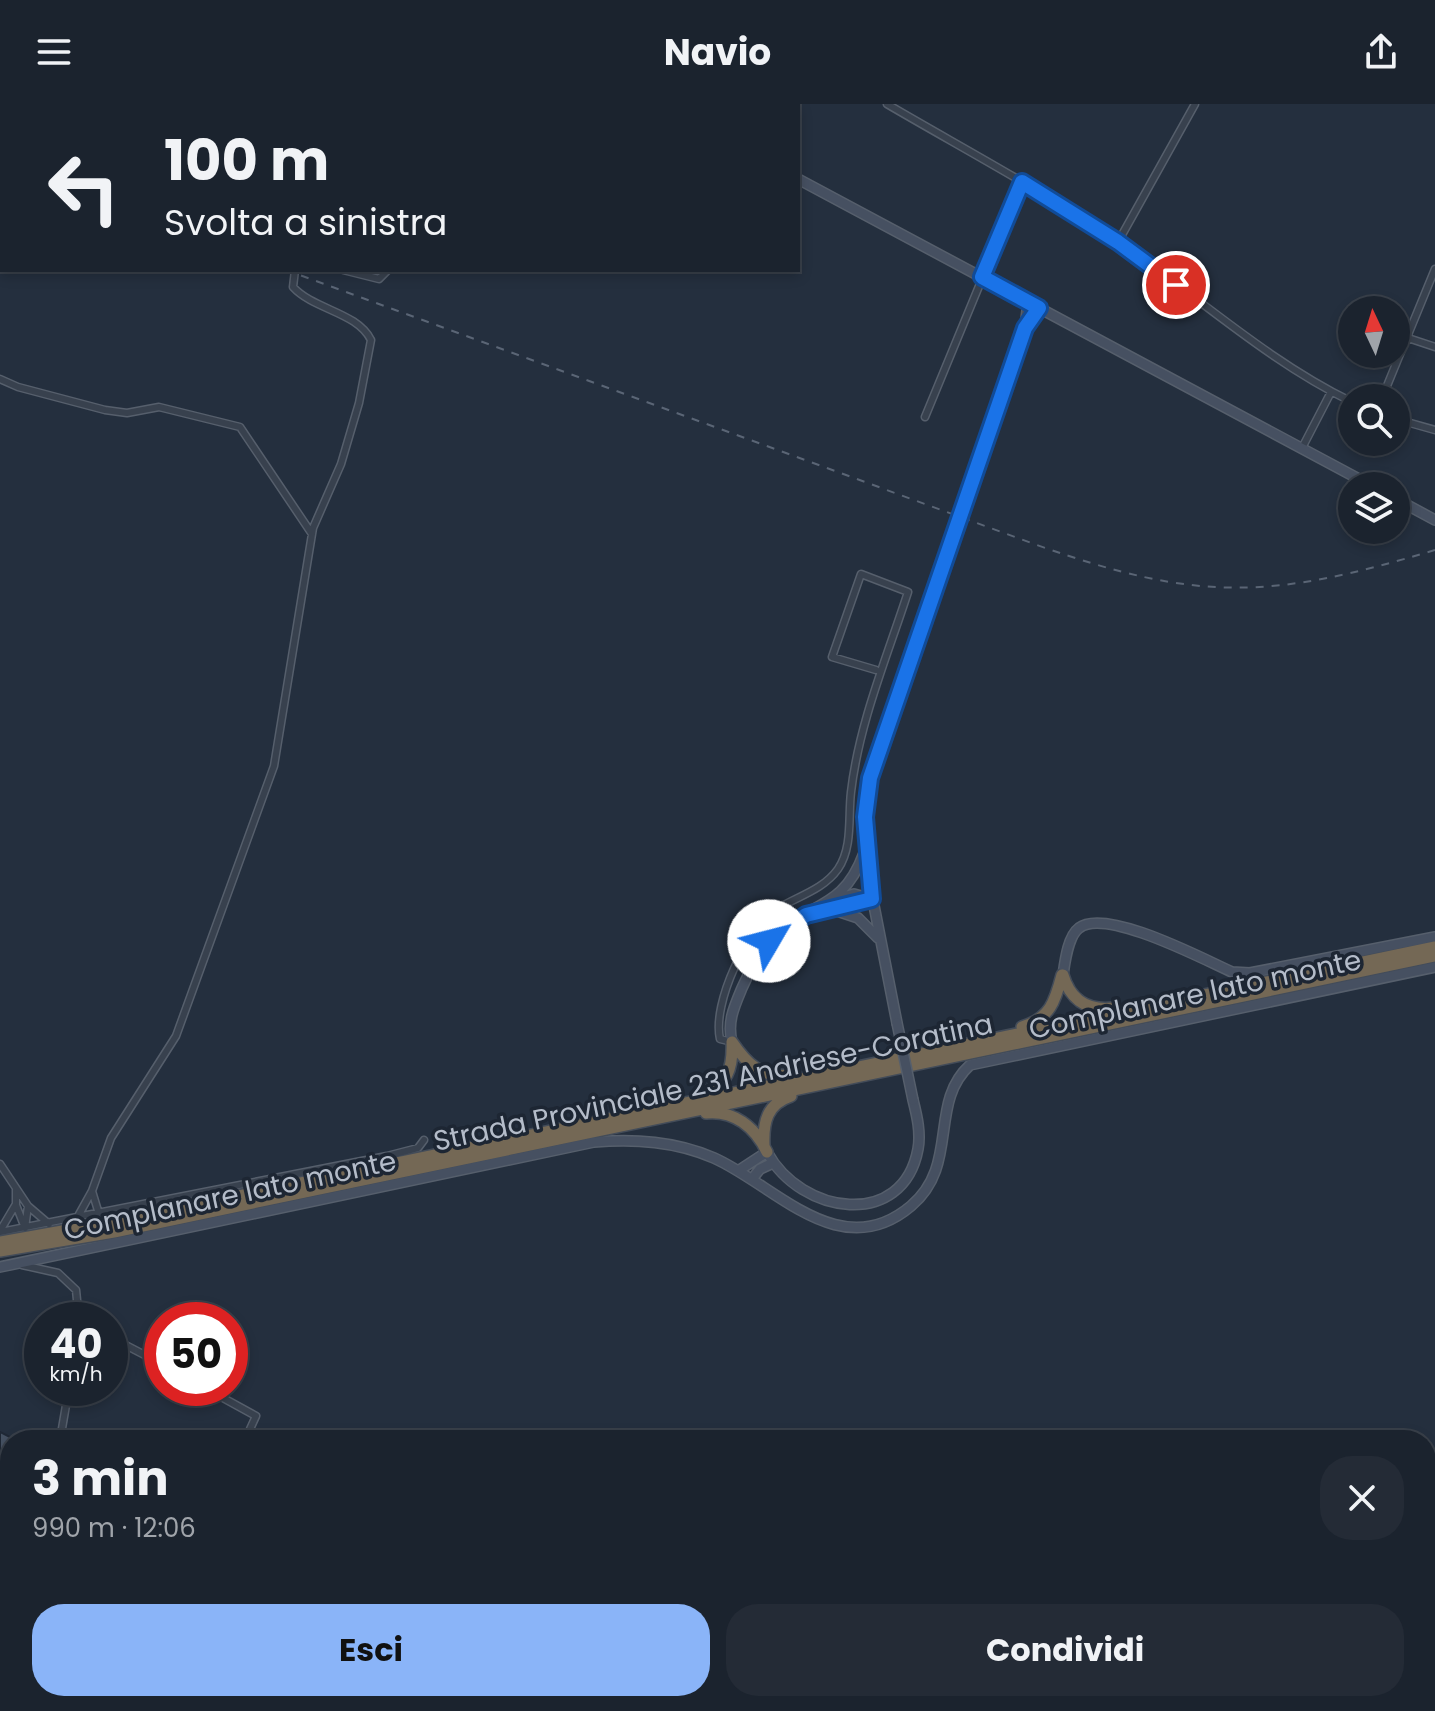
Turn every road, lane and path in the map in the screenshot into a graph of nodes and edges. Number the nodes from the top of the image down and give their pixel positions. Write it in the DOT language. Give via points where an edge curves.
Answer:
graph roads {
  1 [pos="887,104"];
  2 [pos="1195,104"];
  3 [pos="800,180"];
  4 [pos="1022,182"];
  5 [pos="1118,242"];
  6 [pos="1435,269"];
  7 [pos="295,272"];
  8 [pos="351,272"];
  9 [pos="386,272"];
  10 [pos="982,277"];
  11 [pos="1028,302"];
  12 [pos="1039,308"];
  13 [pos="1025,328"];
  14 [pos="1410,333"];
  15 [pos="1410,339"];
  16 [pos="1435,347"];
  17 [pos="0,379"];
  18 [pos="1331,392"];
  19 [pos="1338,395"];
  20 [pos="925,417"];
  21 [pos="1410,423"];
  22 [pos="1435,430"];
  23 [pos="1302,448"];
  24 [pos="1346,472"];
  25 [pos="1410,507"];
  26 [pos="1435,520"];
  27 [pos="312,534"];
  28 [pos="876,670"];
  29 [pos="866,847"];
  30 [pos="872,899"];
  31 [pos="832,905"];
  32 [pos="1435,937"];
  33 [pos="880,941"];
  34 [pos="1435,947"];
  35 [pos="1435,956"];
  36 [pos="1435,967"];
  37 [pos="1063,975"];
  38 [pos="1203,995"];
  39 [pos="732,1042"];
  40 [pos="965,1044"];
  41 [pos="882,1066"];
  42 [pos="606,1124"];
  43 [pos="424,1140"];
  44 [pos="765,1149"];
  45 [pos="773,1163"];
  46 [pos="0,1164"];
  47 [pos="738,1171"];
  48 [pos="752,1179"];
  49 [pos="16,1189"];
  50 [pos="92,1191"];
  51 [pos="16,1204"];
  52 [pos="28,1206"];
  53 [pos="99,1214"];
  54 [pos="77,1218"];
  55 [pos="49,1224"];
  56 [pos="25,1228"];
  57 [pos="0,1232"];
  58 [pos="0,1242"];
  59 [pos="0,1251"];
  60 [pos="3,1265"];
  61 [pos="77,1302"];
  62 [pos="66,1406"];
  63 [pos="238,1406"];
  64 [pos="62,1430"];
  65 [pos="250,1430"];
  1 -- 4 [label="street"];
  2 -- 5 [label="street"];
  3 -- 10 [label="street"];
  4 -- 5 [label="street"];
  4 -- 10 [label="street"];
  5 -- 18 [label="street" via="1254,344"];
  6 -- 14 [label="street"];
  7 -- 27 [label="street" via="293,287 301,296 367,331 371,340 341,464"];
  8 -- 9 [label="street" via="379,279"];
  10 -- 11 [label="street"];
  10 -- 20 [label="street"];
  11 -- 12 [label="street"];
  11 -- 13 [label="street"];
  12 -- 13 [label="street"];
  12 -- 23 [label="street"];
  13 -- 29 [label="street, bridge" via="870,778"];
  15 -- 16 [label="street"];
  17 -- 27 [label="street" via="105,410 127,413 159,407 240,427"];
  18 -- 19 [label="street"];
  18 -- 23 [label="street"];
  21 -- 22 [label="street"];
  23 -- 24 [label="street"];
  25 -- 26 [label="street"];
  27 -- 50 [label="street" via="274,766 176,1036 111,1138"];
  28 -- 39 [label="street" via="832,657 861,574 908,592 857,751 845,853 832,877 775,910 751,936 720,1015 720,1039"];
  29 -- 30 [label="street"];
  29 -- 31 [label="street" via="854,876"];
  30 -- 31 [label="street"];
  30 -- 33 [label="street"];
  31 -- 33 [label="street" via="858,918"];
  31 -- 39 [label="street" via="786,926 760,953 731,1014"];
  32 -- 37 [label="street" via="1250,973 1232,972 1120,925 1096,922 1073,934"];
  33 -- 45 [label="street, bridge" via="919,1133 916,1158 904,1180 880,1198 854,1205 821,1200 792,1185"];
  34 -- 38 [label="highway, Strada Provinciale 231 Andriese-Coratina"];
  35 -- 41 [label="highway, Strada Provinciale 231 Andriese-Coratina"];
  36 -- 48 [label="street, Complanare lato monte" via="970,1065 956,1078 949,1097 940,1164 927,1191 887,1221 857,1226 822,1222"];
  37 -- 38 [label="highway" via="1075,998 1095,1008"];
  37 -- 40 [label="highway" via="1053,1006 1040,1020"];
  38 -- 40 [label="highway, Strada Provinciale 231 Andriese-Coratina"];
  39 -- 41 [label="highway" via="749,1064 772,1075"];
  39 -- 42 [label="highway" via="732,1067 716,1088"];
  40 -- 41 [label="highway, Strada Provinciale 231 Andriese-Coratina"];
  41 -- 42 [label="highway, Strada Provinciale 231 Andriese-Coratina"];
  41 -- 44 [label="highway" via="778,1101 765,1119"];
  42 -- 44 [label="highway" via="722,1113 746,1124"];
  42 -- 58 [label="highway, Strada Provinciale 231 Andriese-Coratina"];
  42 -- 59 [label="highway, Strada Provinciale 231 Andriese-Coratina" via="114,1232"];
  43 -- 53 [label="street" via="409,1151"];
  44 -- 45 [label="street"];
  44 -- 47 [label="street"];
  45 -- 48 [label="street"];
  46 -- 49 [label="street"];
  47 -- 48 [label="street, Complanare lato monte"];
  47 -- 60 [label="street, Complanare lato monte" via="674,1145 594,1142"];
  49 -- 51 [label="street"];
  49 -- 52 [label="street"];
  50 -- 53 [label="street"];
  50 -- 54 [label="street"];
  51 -- 56 [label="street"];
  51 -- 57 [label="street"];
  52 -- 55 [label="street"];
  52 -- 56 [label="street"];
  53 -- 54 [label="street"];
  54 -- 55 [label="street"];
  55 -- 56 [label="street"];
  56 -- 57 [label="street"];
  60 -- 61 [label="street" via="58,1273 76,1290"];
  62 -- 64 [label="street"];
  63 -- 65 [label="street" via="256,1416"];
}
